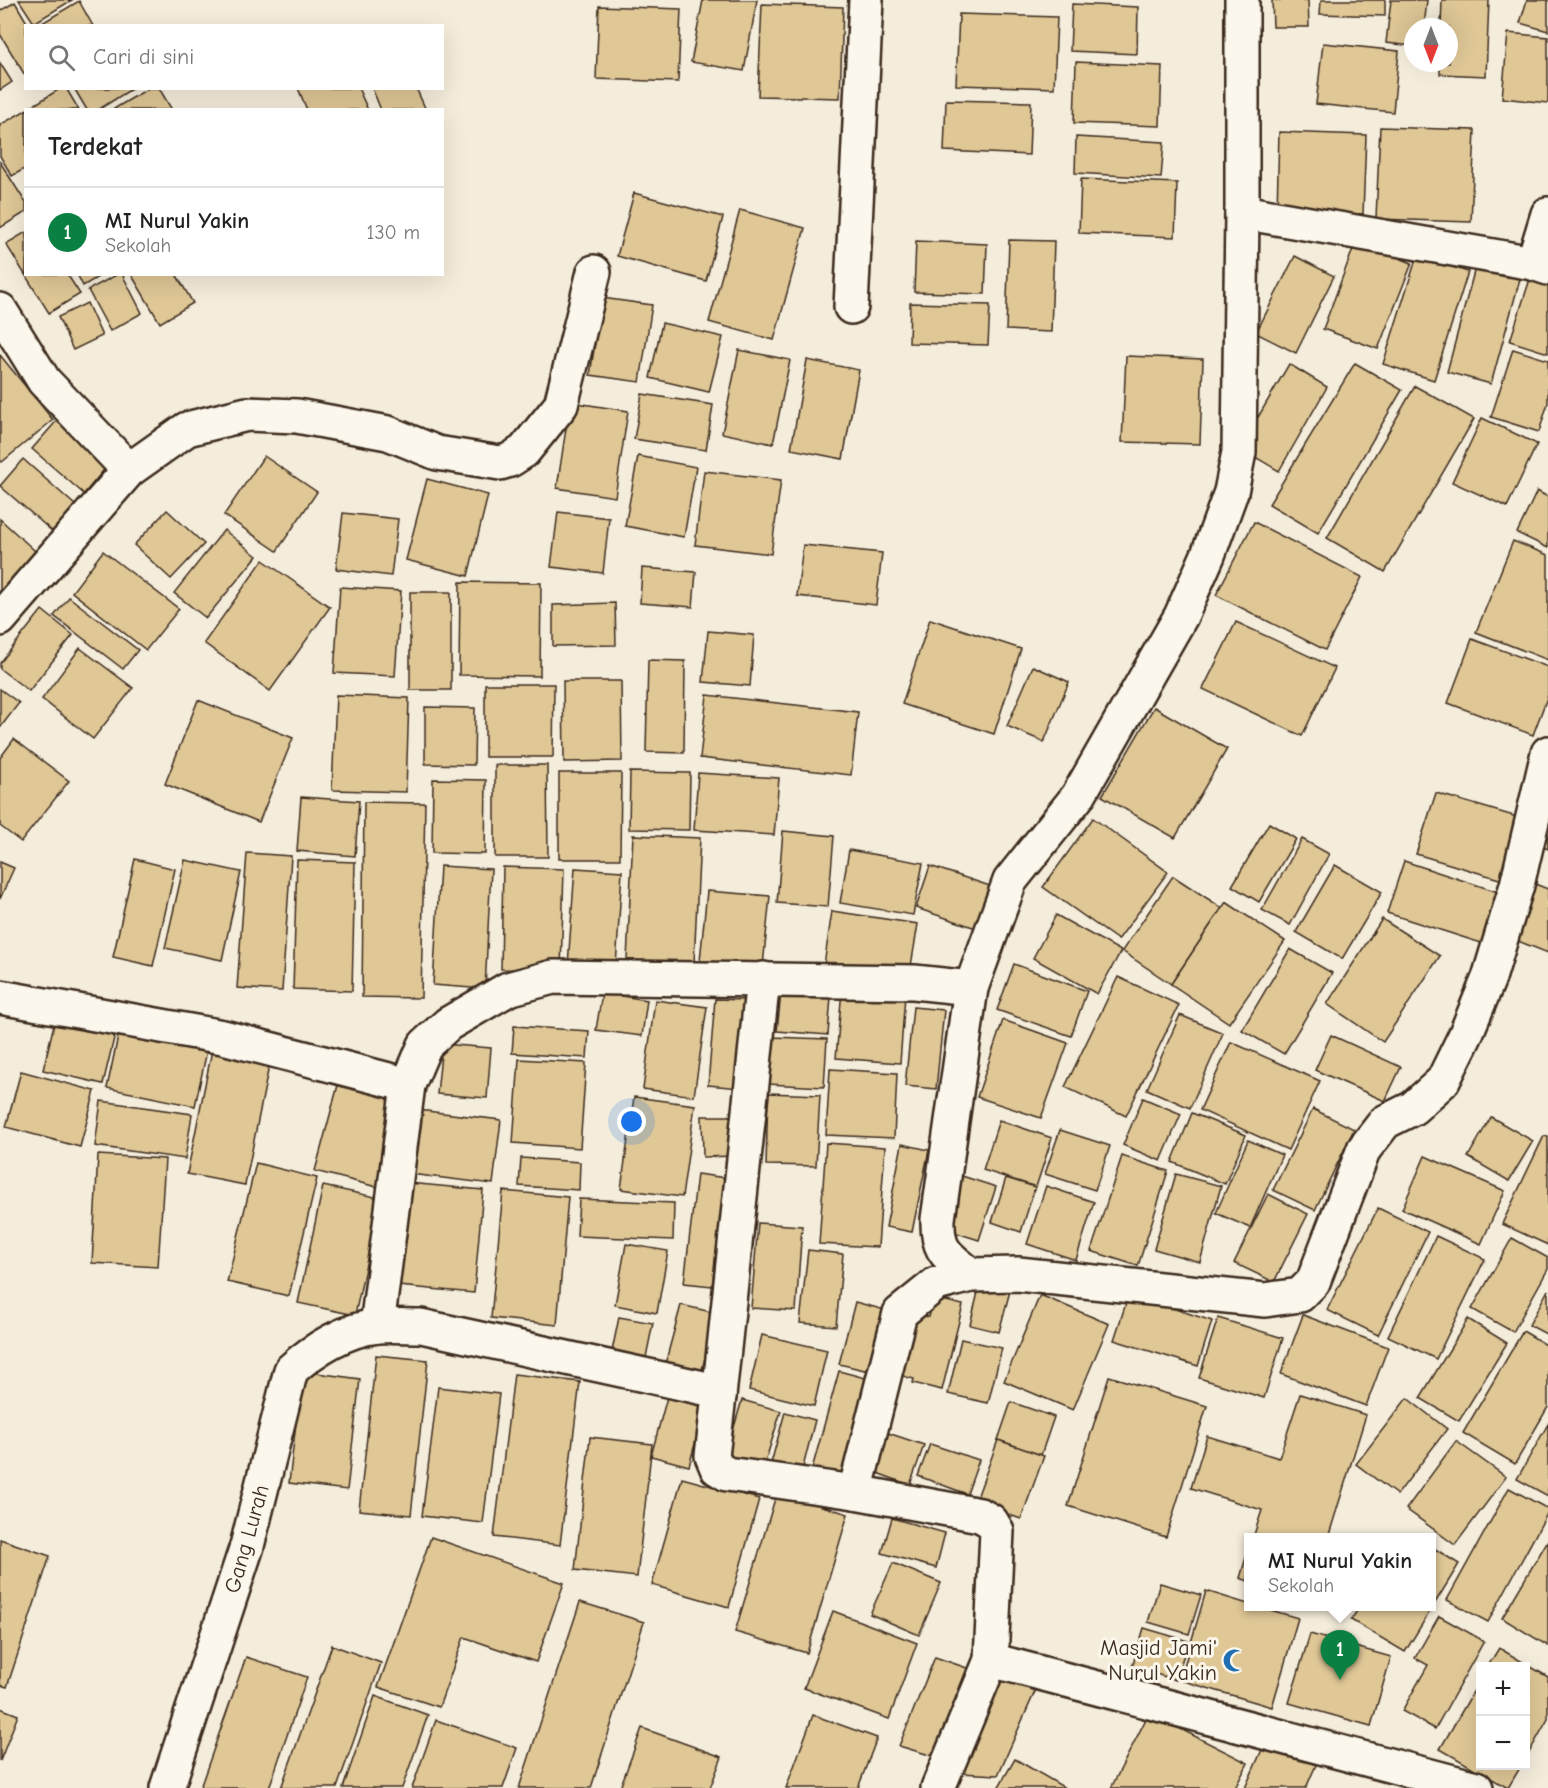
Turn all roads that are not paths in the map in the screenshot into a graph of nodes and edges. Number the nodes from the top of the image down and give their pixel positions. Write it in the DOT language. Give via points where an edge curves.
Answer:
graph roads {
  1 [pos="866,0"];
  2 [pos="1242,0"];
  3 [pos="1242,212"];
  4 [pos="1548,214"];
  5 [pos="1541,266"];
  6 [pos="594,272"];
  7 [pos="851,307"];
  8 [pos="0,310"];
  9 [pos="129,470"];
  10 [pos="0,619"];
  11 [pos="1548,753"];
  12 [pos="763,979"];
  13 [pos="971,988"];
  14 [pos="0,997"];
  15 [pos="408,1085"];
  16 [pos="971,1275"];
  17 [pos="372,1327"];
  18 [pos="719,1396"];
  19 [pos="855,1492"];
  20 [pos="991,1660"];
  21 [pos="167,1788"];
  22 [pos="938,1788"];
  23 [pos="1476,1788"];
  1 -- 7 [label="street"];
  2 -- 3 [label="street"];
  3 -- 5 [label="street"];
  3 -- 13 [label="street" via="1239,452 1227,503 1181,616 1078,796 1010,880"];
  4 -- 5 [label="street"];
  6 -- 9 [label="street" via="561,405 524,451 510,460 500,463 437,453 388,433 308,418 247,414 187,429"];
  8 -- 9 [label="street" via="44,381"];
  9 -- 10 [label="street"];
  11 -- 16 [label="street" via="1517,885 1489,978 1465,1036 1443,1082 1413,1108 1385,1122 1364,1149 1313,1282 1300,1295 1265,1300 1018,1274"];
  12 -- 13 [label="street" via="914,982"];
  12 -- 15 [label="street" via="553,977 508,988 448,1023 425,1045"];
  12 -- 18 [label="street"];
  13 -- 16 [label="street" via="937,1236 944,1252"];
  14 -- 15 [label="street" via="223,1037"];
  15 -- 17 [label="street"];
  16 -- 19 [label="street" via="936,1284 900,1313"];
  17 -- 18 [label="street, Gang Lurah" via="421,1326 708,1389"];
  17 -- 21 [label="street, Gang Lurah" via="332,1340 291,1370 247,1546"];
  18 -- 19 [label="street" via="711,1456 717,1468 727,1474"];
  19 -- 20 [label="street" via="980,1515 991,1521 997,1531"];
  20 -- 22 [label="street"];
  20 -- 23 [label="street"];
}
